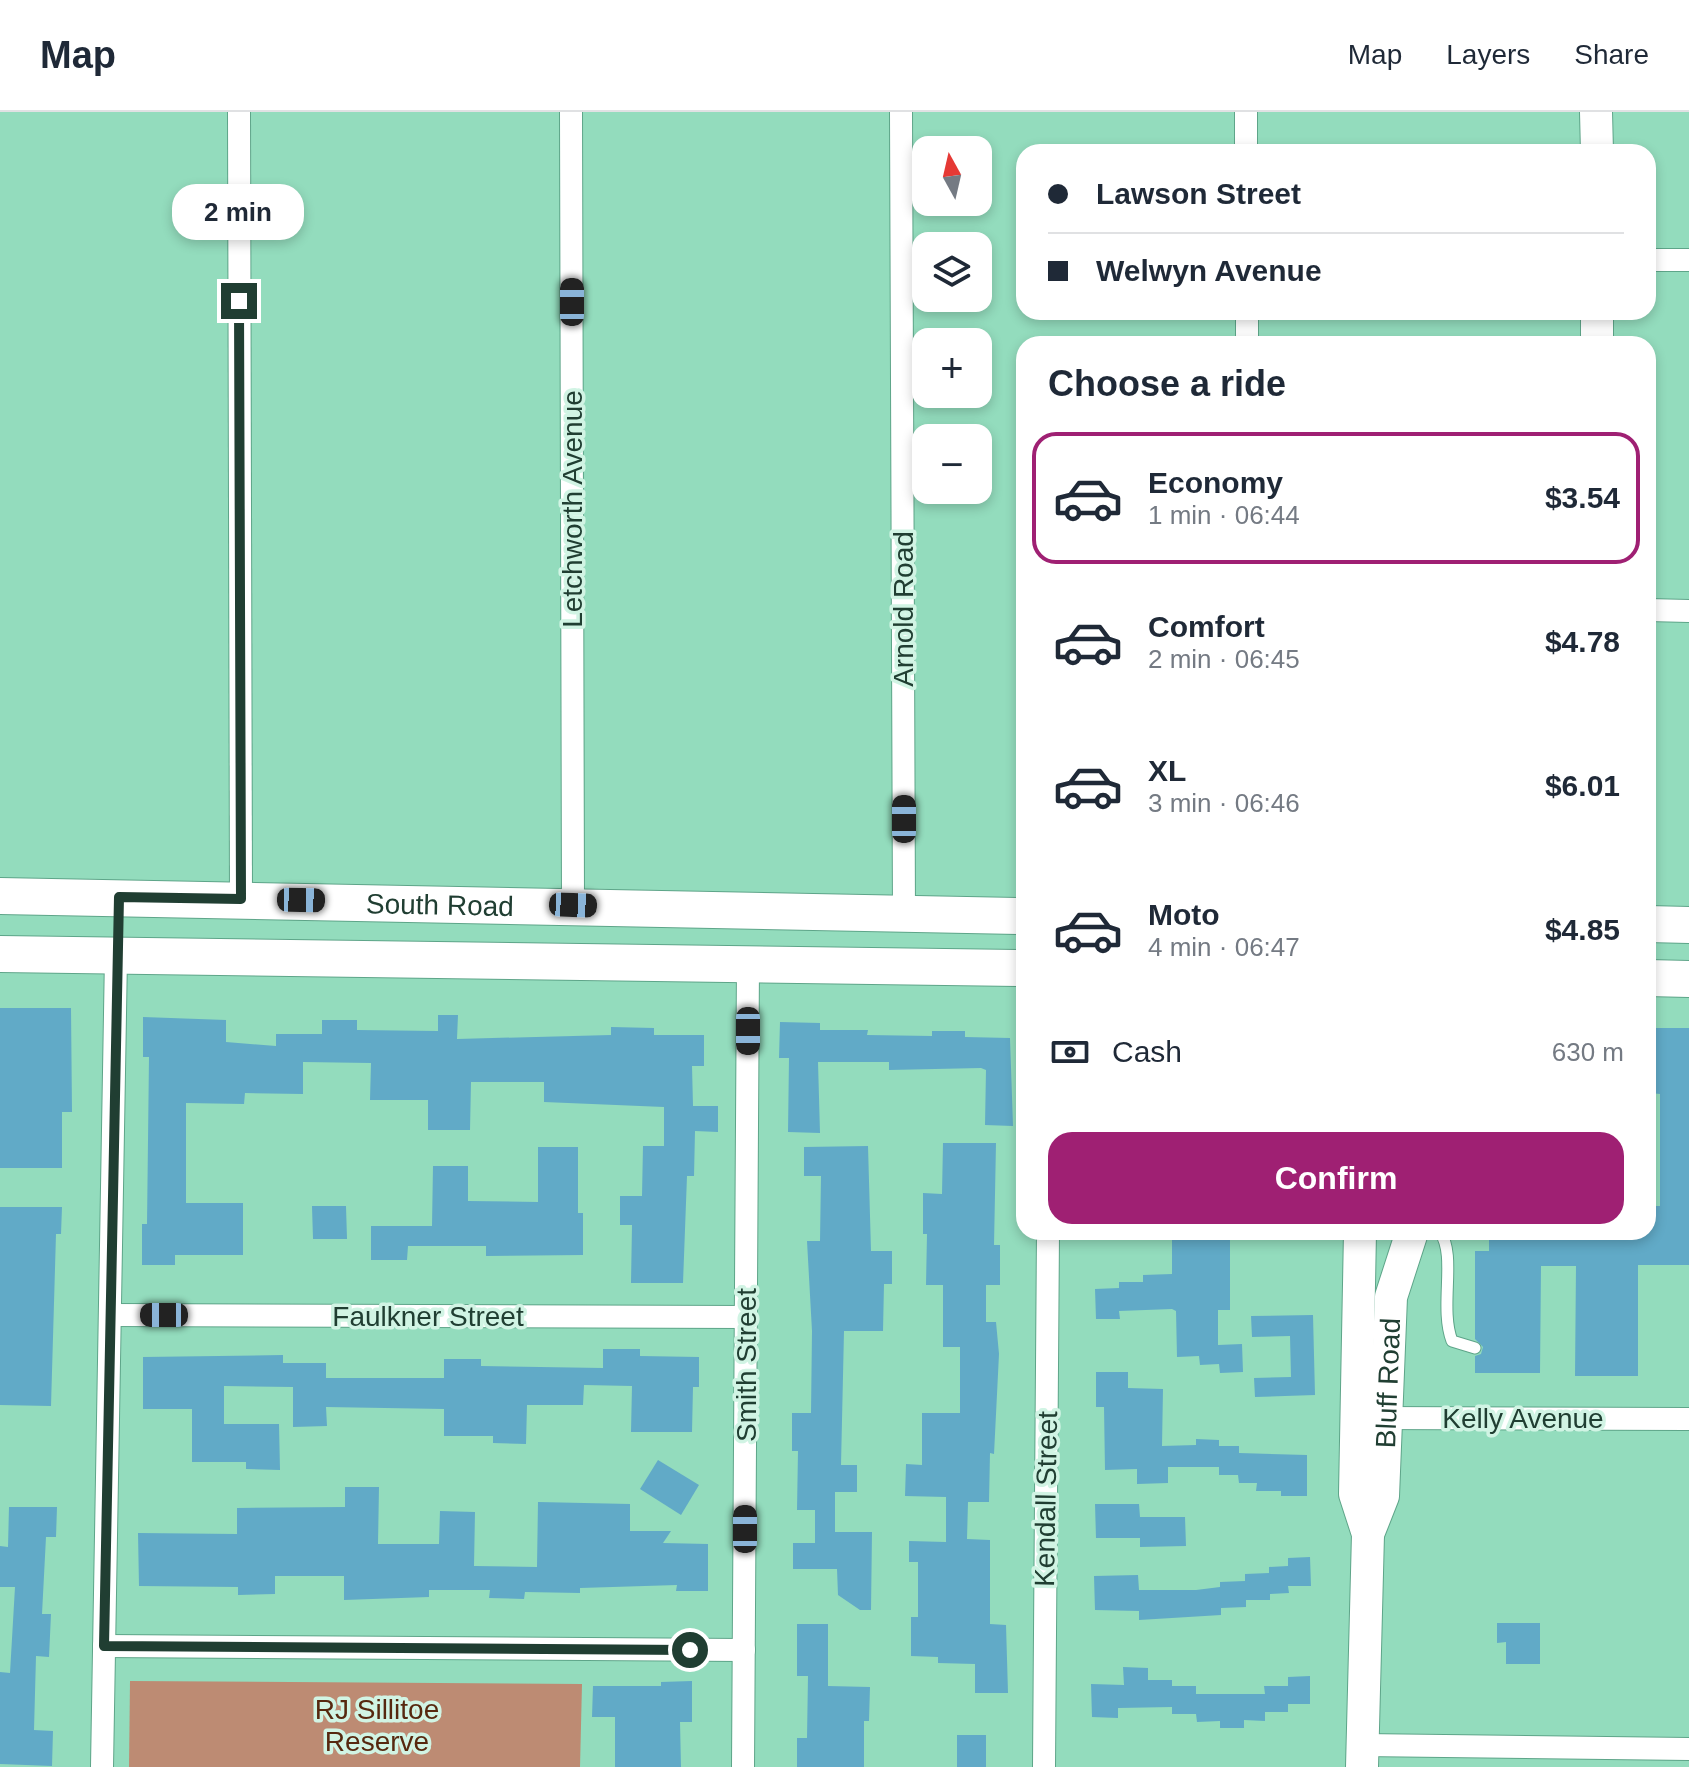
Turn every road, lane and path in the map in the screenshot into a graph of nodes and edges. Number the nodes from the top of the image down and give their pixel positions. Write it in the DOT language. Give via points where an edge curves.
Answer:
graph roads {
  1 [pos="239,112"];
  2 [pos="571,112"];
  3 [pos="901,112"];
  4 [pos="1246,112"];
  5 [pos="1596,112"];
  6 [pos="1246,144"];
  7 [pos="1597,144"];
  8 [pos="1656,260"];
  9 [pos="1689,260"];
  10 [pos="1656,610"];
  11 [pos="1689,611"];
  12 [pos="0,896"];
  13 [pos="119,897"];
  14 [pos="241,899"];
  15 [pos="573,905"];
  16 [pos="904,914"];
  17 [pos="1016,916"];
  18 [pos="1656,924"];
  19 [pos="1689,925"];
  20 [pos="0,954"];
  21 [pos="116,956"];
  22 [pos="748,964"];
  23 [pos="1016,968"];
  24 [pos="1656,978"];
  25 [pos="1689,979"];
  26 [pos="1048,1240"];
  27 [pos="1358,1240"];
  28 [pos="1409,1240"];
  29 [pos="1445,1240"];
  30 [pos="110,1315"];
  31 [pos="746,1317"];
  32 [pos="1475,1348"];
  33 [pos="1372,1418"];
  34 [pos="1689,1419"];
  35 [pos="104,1646"];
  36 [pos="744,1650"];
  37 [pos="1689,1749"];
  38 [pos="1362,1756"];
  39 [pos="102,1767"];
  40 [pos="743,1767"];
  41 [pos="1044,1767"];
  1 -- 14 [label="street"];
  2 -- 15 [label="street, Letchworth Avenue"];
  3 -- 16 [label="street, Arnold Road"];
  4 -- 6 [label="street"];
  5 -- 7 [label="main road"];
  8 -- 9 [label="street"];
  10 -- 11 [label="street"];
  12 -- 13 [label="main road, South Road"];
  13 -- 14 [label="main road, South Road"];
  13 -- 21 [label="main road"];
  14 -- 15 [label="main road, South Road"];
  15 -- 16 [label="main road, South Road"];
  16 -- 17 [label="main road, South Road"];
  18 -- 19 [label="main road"];
  20 -- 21 [label="main road, South Road"];
  21 -- 22 [label="main road, South Road"];
  21 -- 30 [label="street"];
  22 -- 23 [label="main road, South Road"];
  22 -- 31 [label="street, Smith Street"];
  24 -- 25 [label="main road"];
  26 -- 41 [label="street, Kendall Street"];
  27 -- 33 [label="main road, Bluff Road"];
  28 -- 33 [label="main road, Bluff Road" via="1391,1297"];
  29 -- 32 [label="lane" via="1445,1321 1452,1341"];
  30 -- 31 [label="street, Faulkner Street"];
  30 -- 35 [label="street"];
  31 -- 36 [label="street, Smith Street"];
  33 -- 34 [label="street, Kelly Avenue"];
  33 -- 38 [label="main road, Bluff Road" via="1383,1496 1368,1534"];
  35 -- 36 [label="street"];
  35 -- 39 [label="street"];
  36 -- 40 [label="street, Smith Street"];
  37 -- 38 [label="street"];
}
